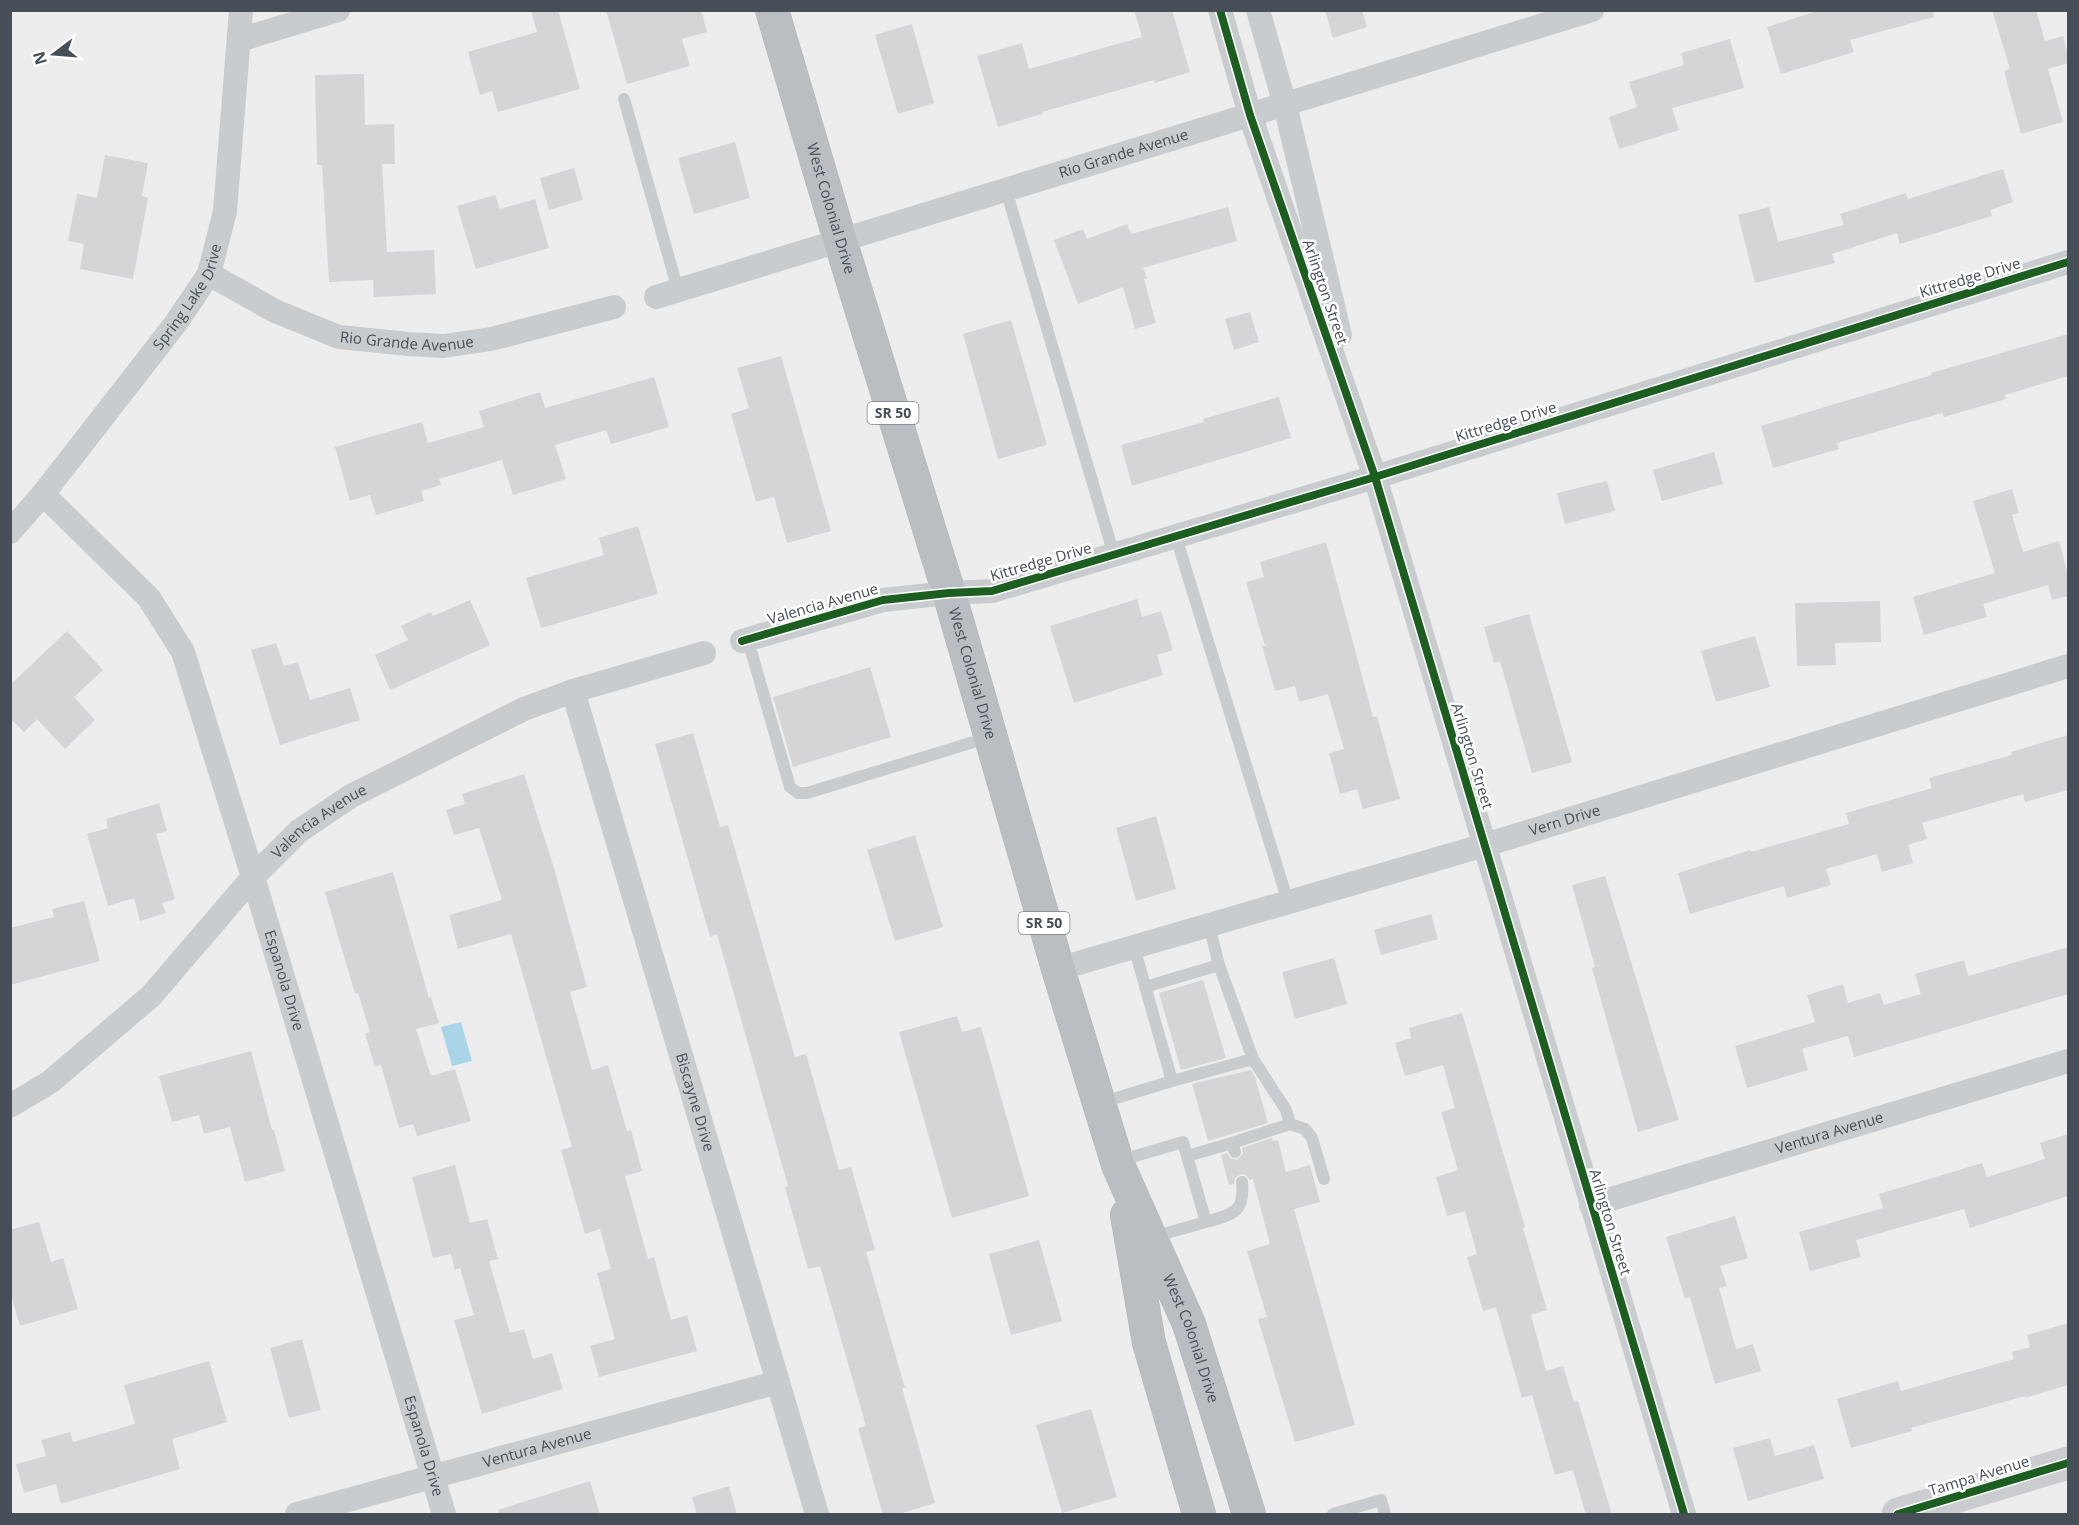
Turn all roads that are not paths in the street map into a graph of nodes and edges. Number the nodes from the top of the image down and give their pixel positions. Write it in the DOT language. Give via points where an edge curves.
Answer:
graph roads {
  1 [pos="241,10"];
  2 [pos="338,10"];
  3 [pos="772,10"];
  4 [pos="1220,10"];
  5 [pos="1258,10"];
  6 [pos="1592,10"];
  7 [pos="239,40"];
  8 [pos="624,99"];
  9 [pos="1285,105"];
  10 [pos="1250,115"];
  11 [pos="1006,190"];
  12 [pos="840,240"];
  13 [pos="2068,262"];
  14 [pos="209,274"];
  15 [pos="667,293"];
  16 [pos="614,307"];
  17 [pos="1375,477"];
  18 [pos="43,494"];
  19 [pos="10,532"];
  20 [pos="1176,537"];
  21 [pos="1114,555"];
  22 [pos="949,593"];
  23 [pos="745,640"];
  24 [pos="704,653"];
  25 [pos="2068,666"];
  26 [pos="573,691"];
  27 [pos="991,737"];
  28 [pos="1485,845"];
  29 [pos="253,878"];
  30 [pos="1288,902"];
  31 [pos="1209,926"];
  32 [pos="1134,947"];
  33 [pos="1219,965"];
  34 [pos="1058,969"];
  35 [pos="1145,987"];
  36 [pos="1253,1059"];
  37 [pos="2068,1060"];
  38 [pos="1173,1081"];
  39 [pos="1099,1103"];
  40 [pos="10,1106"];
  41 [pos="1290,1124"];
  42 [pos="1187,1156"];
  43 [pos="1118,1164"];
  44 [pos="1324,1179"];
  45 [pos="1242,1182"];
  46 [pos="1591,1205"];
  47 [pos="1206,1222"];
  48 [pos="1150,1238"];
  49 [pos="778,1382"];
  50 [pos="2068,1463"];
  51 [pos="432,1476"];
  52 [pos="297,1515"];
  53 [pos="444,1515"];
  54 [pos="817,1515"];
  55 [pos="1199,1515"];
  56 [pos="1250,1515"];
  57 [pos="1333,1515"];
  58 [pos="1385,1515"];
  59 [pos="1684,1515"];
  60 [pos="1898,1515"];
  1 -- 7 [label="street, Spring Lake Drive"];
  2 -- 7 [label="street"];
  3 -- 12 [label="highway, West Colonial Drive / SR 50"];
  4 -- 10 [label="street, Arlington Street"];
  5 -- 9 [label="street, Arlington Street"];
  6 -- 9 [label="street, Rio Grande Avenue"];
  7 -- 14 [label="street, Spring Lake Drive" via="225,211"];
  8 -- 15 [label="lane"];
  9 -- 10 [label="street, Rio Grande Avenue"];
  9 -- 17 [label="street, Arlington Street"];
  10 -- 11 [label="street, Rio Grande Avenue"];
  10 -- 17 [label="street, Arlington Street"];
  11 -- 12 [label="street, Rio Grande Avenue"];
  11 -- 21 [label="lane"];
  12 -- 15 [label="street, Rio Grande Avenue"];
  12 -- 22 [label="highway, West Colonial Drive / SR 50"];
  13 -- 17 [label="street, Kittredge Drive"];
  14 -- 16 [label="street, Rio Grande Avenue" via="275,311 339,337 409,345 444,346 491,339"];
  14 -- 18 [label="street, Spring Lake Drive" via="176,323"];
  17 -- 20 [label="street, Kittredge Drive"];
  17 -- 28 [label="street, Arlington Street"];
  18 -- 19 [label="street, Spring Lake Drive"];
  18 -- 29 [label="street, Espanola Drive" via="149,598 183,652"];
  20 -- 21 [label="street, Kittredge Drive"];
  20 -- 30 [label="lane"];
  21 -- 22 [label="street, Kittredge Drive" via="992,591"];
  22 -- 23 [label="street, Valencia Avenue" via="883,600"];
  22 -- 27 [label="highway, West Colonial Drive / SR 50"];
  23 -- 27 [label="lane" via="790,787 798,793"];
  24 -- 26 [label="street, Valencia Avenue"];
  25 -- 28 [label="street, Vern Drive"];
  26 -- 29 [label="street, Valencia Avenue" via="524,709 351,796 299,831"];
  26 -- 49 [label="street, Biscayne Drive"];
  27 -- 34 [label="highway, West Colonial Drive / SR 50"];
  28 -- 30 [label="street, Vern Drive"];
  28 -- 46 [label="street, Arlington Street"];
  29 -- 40 [label="street, Valencia Avenue" via="151,996 50,1082"];
  29 -- 51 [label="street, Espanola Drive"];
  30 -- 31 [label="street, Vern Drive"];
  31 -- 32 [label="street, Vern Drive"];
  31 -- 33 [label="lane"];
  32 -- 34 [label="street, Vern Drive"];
  32 -- 35 [label="lane"];
  33 -- 35 [label="lane"];
  33 -- 36 [label="lane"];
  34 -- 39 [label="highway, West Colonial Drive / SR 50"];
  35 -- 38 [label="lane"];
  36 -- 38 [label="lane"];
  36 -- 41 [label="lane" via="1286,1110"];
  37 -- 46 [label="street, Ventura Avenue"];
  38 -- 39 [label="lane"];
  39 -- 43 [label="highway, West Colonial Drive / SR 50"];
  41 -- 42 [label="lane" via="1233,1147"];
  41 -- 44 [label="lane" via="1305,1129 1312,1138"];
  42 -- 43 [label="lane" via="1183,1142"];
  42 -- 47 [label="lane"];
  43 -- 48 [label="highway, West Colonial Drive / SR 50"];
  43 -- 55 [label="highway, West Colonial Drive / SR 50" via="1149,1343"];
  45 -- 47 [label="lane" via="1244,1197 1238,1209"];
  46 -- 59 [label="street, Arlington Street"];
  47 -- 48 [label="lane"];
  48 -- 56 [label="highway, West Colonial Drive / SR 50" via="1189,1324"];
  49 -- 51 [label="street, Ventura Avenue"];
  49 -- 54 [label="street, Biscayne Drive"];
  50 -- 60 [label="street, Tampa Avenue"];
  51 -- 52 [label="street, Ventura Avenue"];
  51 -- 53 [label="street, Espanola Drive"];
  57 -- 58 [label="lane" via="1381,1500"];
}
